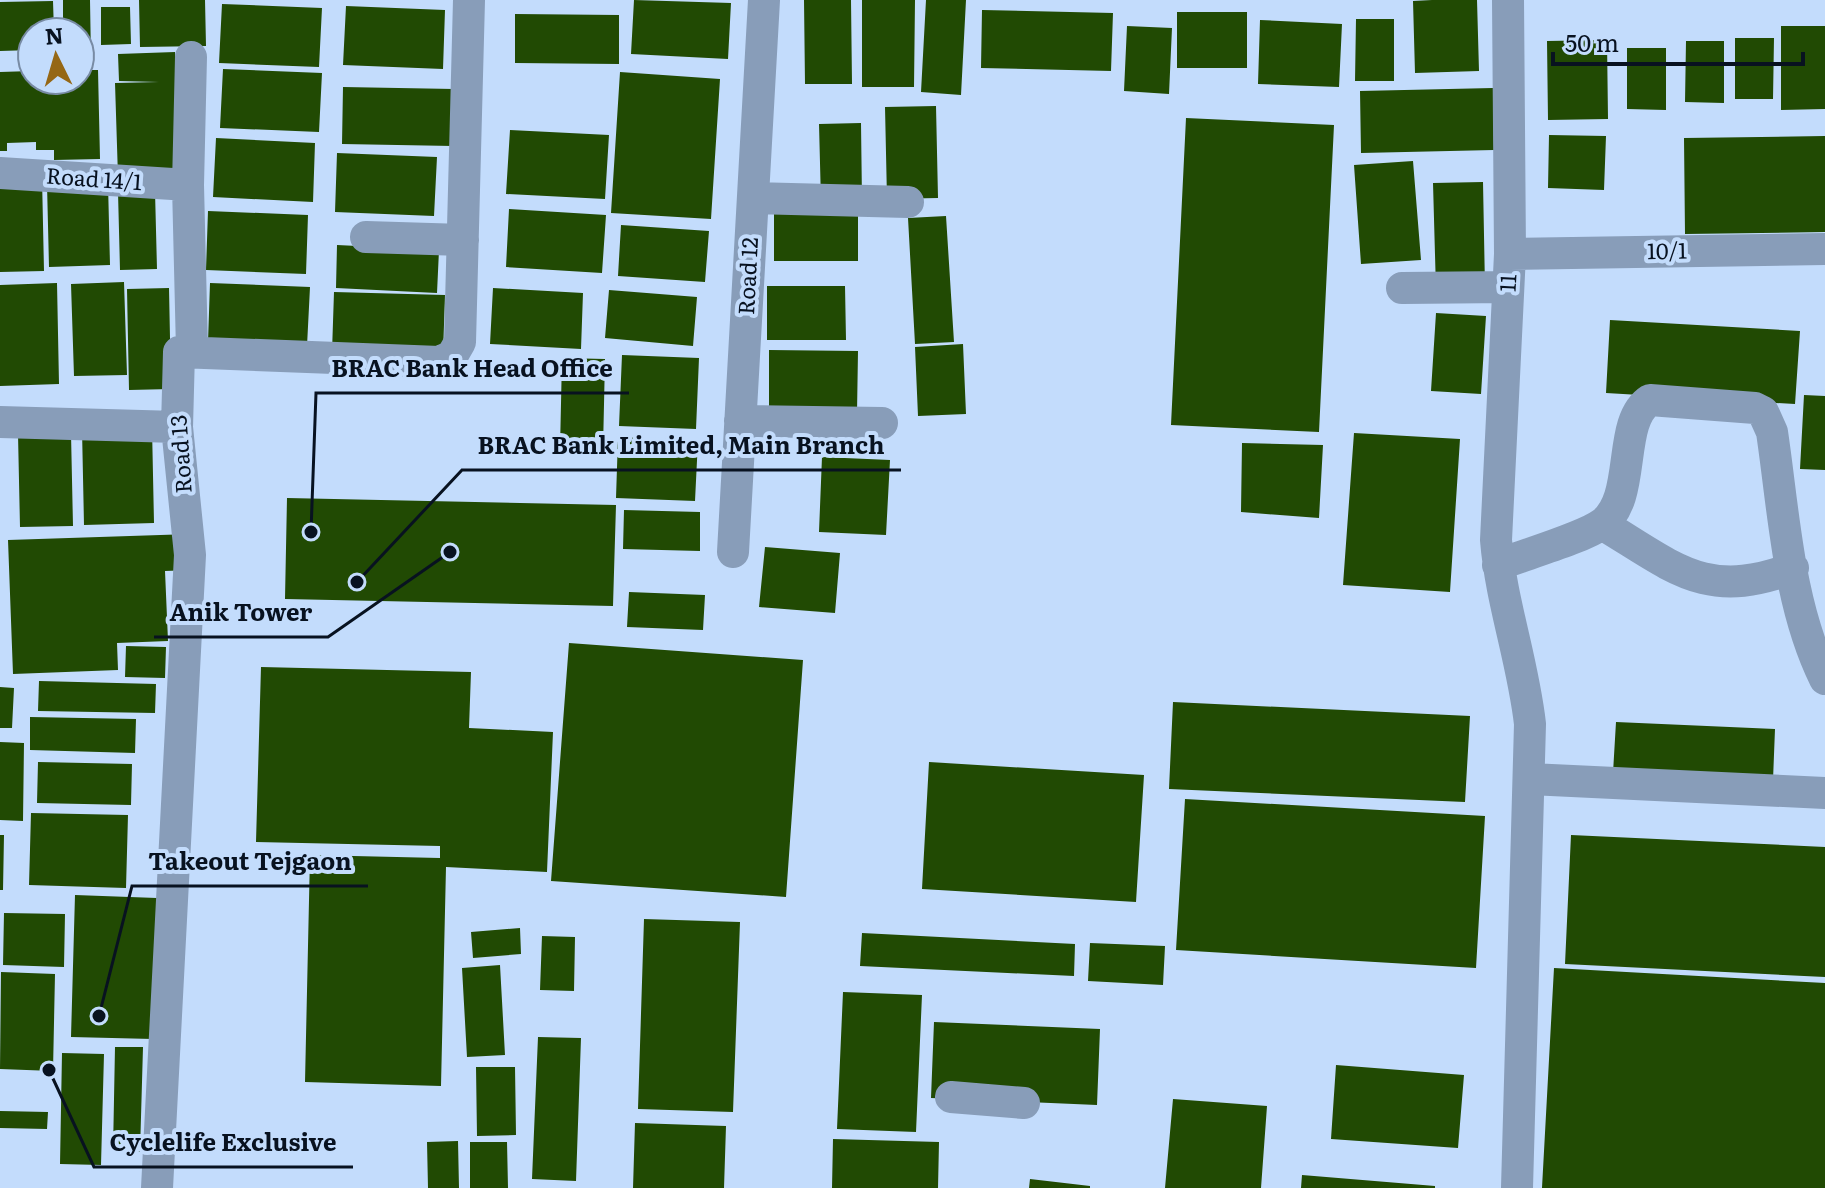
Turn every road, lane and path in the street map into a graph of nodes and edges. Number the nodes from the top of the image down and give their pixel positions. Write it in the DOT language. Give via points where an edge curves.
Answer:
graph roads {
  1 [pos="469,0"];
  2 [pos="764,0"];
  3 [pos="1508,0"];
  4 [pos="191,57"];
  5 [pos="0,173"];
  6 [pos="188,185"];
  7 [pos="753,198"];
  8 [pos="908,202"];
  9 [pos="366,237"];
  10 [pos="463,240"];
  11 [pos="1825,249"];
  12 [pos="1510,254"];
  13 [pos="1508,287"];
  14 [pos="1402,288"];
  15 [pos="192,350"];
  16 [pos="740,421"];
  17 [pos="0,422"];
  18 [pos="882,423"];
  19 [pos="177,427"];
  20 [pos="1602,524"];
  21 [pos="733,552"];
  22 [pos="1498,565"];
  23 [pos="1793,568"];
  24 [pos="1825,679"];
  25 [pos="1530,779"];
  26 [pos="1825,793"];
  27 [pos="951,1097"];
  28 [pos="1024,1103"];
  29 [pos="157,1188"];
  30 [pos="1517,1188"];
  1 -- 10 [label="street"];
  2 -- 7 [label="street, Road 12"];
  3 -- 12 [label="street, 11"];
  4 -- 6 [label="street"];
  5 -- 6 [label="street, Road 14/1"];
  6 -- 15 [label="street"];
  7 -- 8 [label="street"];
  7 -- 16 [label="street, Road 12"];
  9 -- 10 [label="street"];
  10 -- 15 [label="street" via="460,342 452,356 439,362"];
  11 -- 12 [label="street, 10/1"];
  12 -- 13 [label="street, 11"];
  13 -- 14 [label="street"];
  13 -- 22 [label="street, 11"];
  15 -- 19 [label="street, Road 13" via="179,352"];
  16 -- 18 [label="street"];
  16 -- 21 [label="street, Road 12"];
  17 -- 19 [label="street"];
  19 -- 29 [label="street, Road 13" via="190,555"];
  20 -- 22 [label="street"];
  20 -- 23 [label="street" via="1686,575 1719,584 1759,581"];
  20 -- 23 [label="street" via="1618,504 1643,405 1650,400 1755,408 1763,412 1772,432"];
  22 -- 25 [label="street, 11" via="1525,679"];
  23 -- 24 [label="street" via="1813,655"];
  25 -- 26 [label="street"];
  25 -- 30 [label="street, 11"];
  27 -- 28 [label="street"];
}
